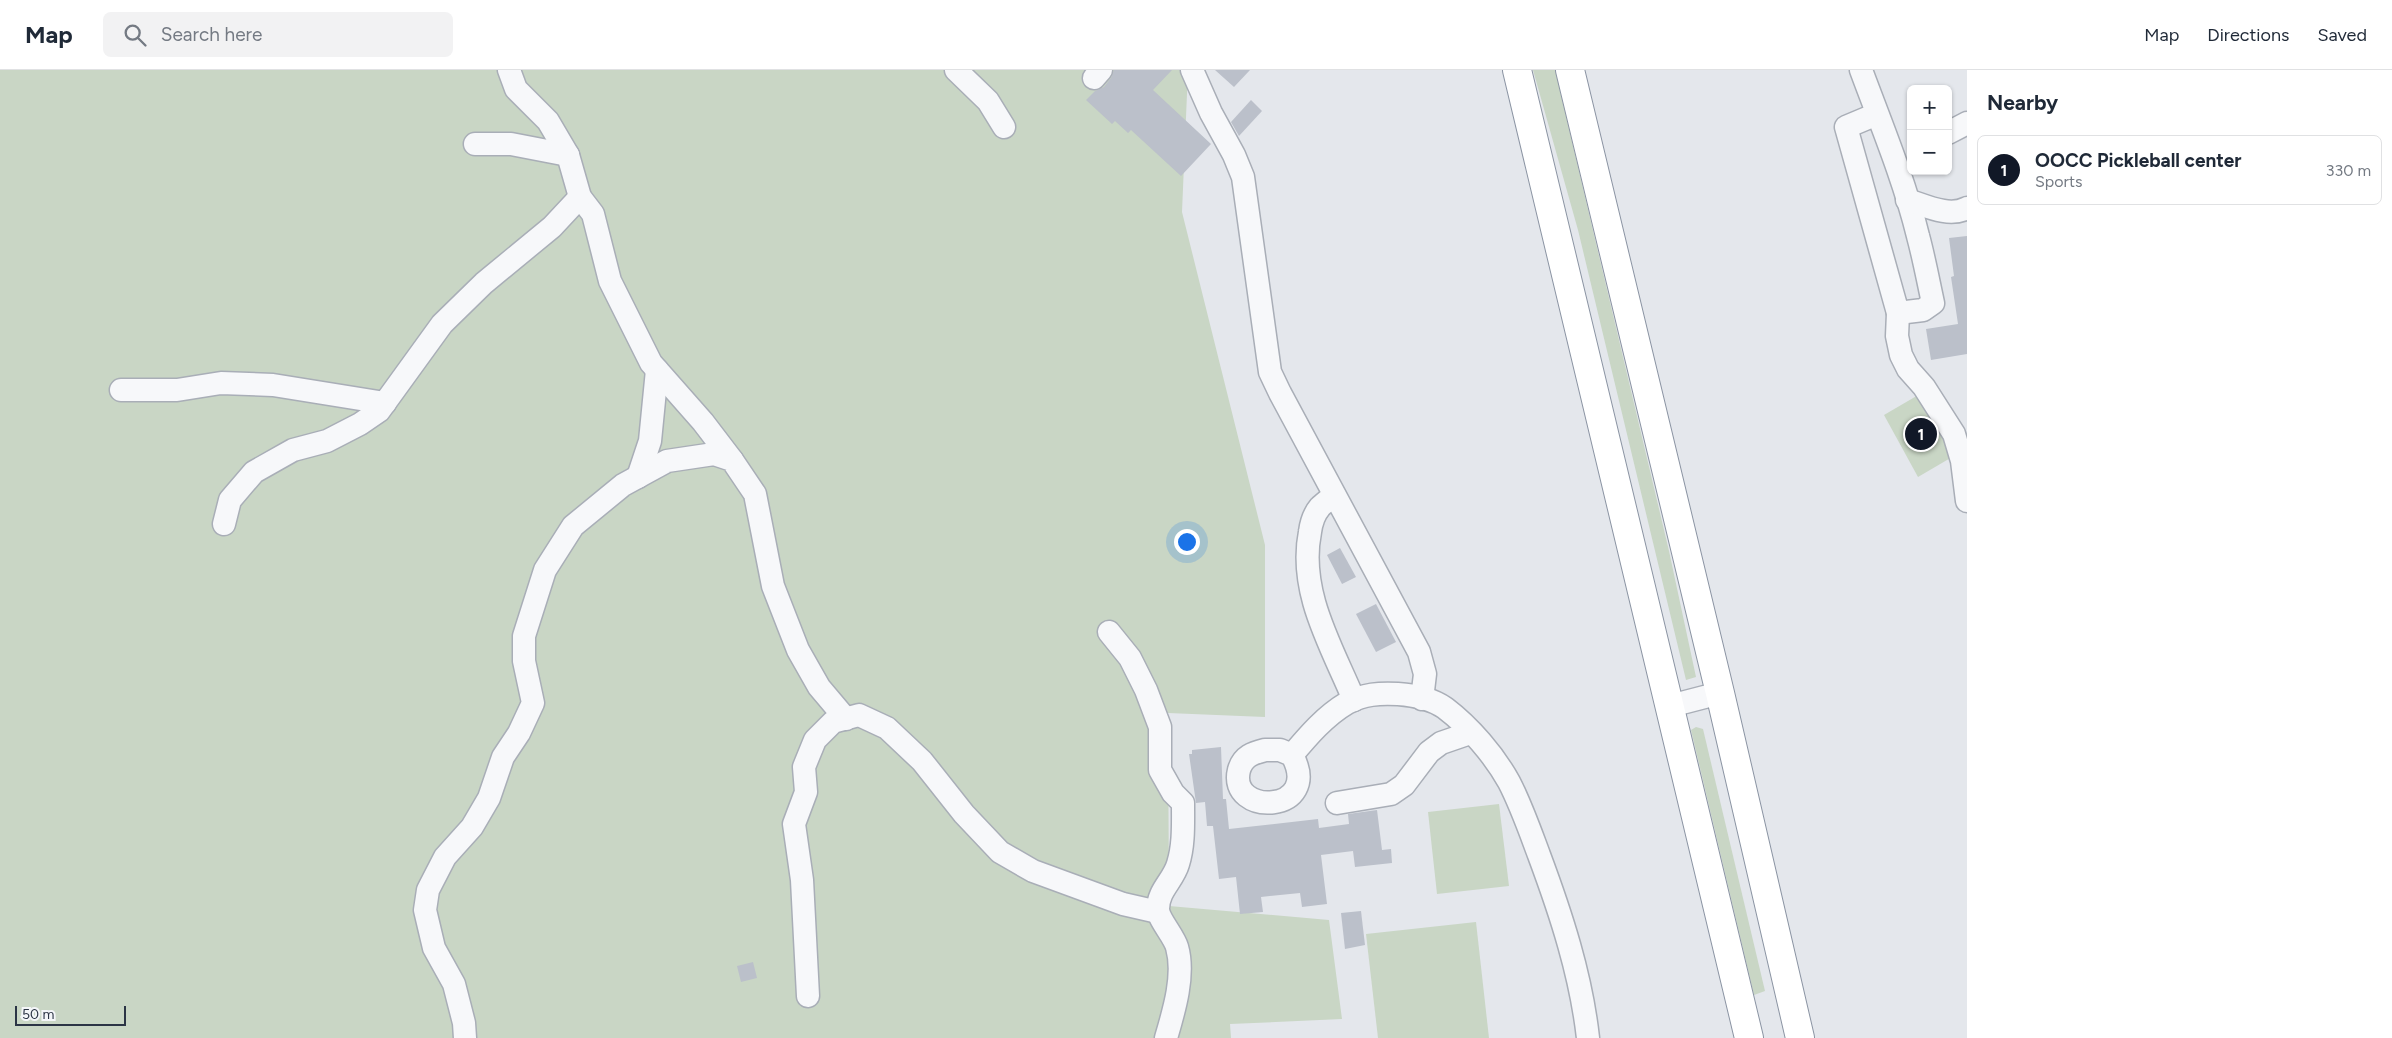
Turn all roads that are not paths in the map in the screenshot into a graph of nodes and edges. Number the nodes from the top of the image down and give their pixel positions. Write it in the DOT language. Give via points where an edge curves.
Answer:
graph roads {
  1 [pos="509,70"];
  2 [pos="956,70"];
  3 [pos="1192,70"];
  4 [pos="1517,70"];
  5 [pos="1570,70"];
  6 [pos="1861,70"];
  7 [pos="1877,114"];
  8 [pos="1967,123"];
  9 [pos="1004,127"];
  10 [pos="1952,131"];
  11 [pos="475,144"];
  12 [pos="568,155"];
  13 [pos="1902,156"];
  14 [pos="580,197"];
  15 [pos="1907,200"];
  16 [pos="1967,208"];
  17 [pos="1898,313"];
  18 [pos="657,370"];
  19 [pos="121,390"];
  20 [pos="385,403"];
  21 [pos="732,460"];
  22 [pos="638,477"];
  23 [pos="1334,495"];
  24 [pos="1967,501"];
  25 [pos="224,524"];
  26 [pos="1109,632"];
  27 [pos="1720,693"];
  28 [pos="1422,699"];
  29 [pos="1354,700"];
  30 [pos="1670,706"];
  31 [pos="846,719"];
  32 [pos="1470,733"];
  33 [pos="1292,755"];
  34 [pos="1337,803"];
  35 [pos="1158,912"];
  36 [pos="808,996"];
  37 [pos="465,1038"];
  38 [pos="1166,1038"];
  39 [pos="1588,1038"];
  40 [pos="1749,1038"];
  41 [pos="1800,1038"];
  1 -- 12 [label="lane" via="516,89 548,121"];
  2 -- 9 [label="lane" via="988,101"];
  3 -- 23 [label="lane" via="1243,177 1270,372"];
  4 -- 30 [label="highway"];
  5 -- 27 [label="highway"];
  6 -- 7 [label="lane"];
  7 -- 13 [label="lane"];
  7 -- 17 [label="lane" via="1846,127"];
  8 -- 10 [label="lane"];
  11 -- 12 [label="lane" via="511,144"];
  12 -- 14 [label="lane"];
  13 -- 15 [label="lane"];
  14 -- 18 [label="lane" via="593,214 610,281"];
  14 -- 20 [label="lane" via="552,227 499,270 442,324"];
  15 -- 16 [label="lane" via="1944,212"];
  15 -- 17 [label="lane" via="1933,303 1923,310"];
  17 -- 24 [label="lane" via="1896,336 1901,354 1954,434 1962,461"];
  18 -- 21 [label="lane"];
  18 -- 22 [label="lane" via="650,441"];
  19 -- 20 [label="lane" via="176,390 221,383 273,385"];
  20 -- 25 [label="lane" via="360,424 327,441 293,450 254,472 230,500"];
  21 -- 22 [label="lane" via="714,454 668,461"];
  21 -- 31 [label="lane" via="755,494 773,586 798,650 819,687"];
  22 -- 37 [label="lane" via="622,485 573,526 545,570 524,636 524,661 533,703 503,758 489,798 472,827 445,857 428,890 427,920 434,948 454,984"];
  23 -- 28 [label="lane" via="1419,652 1425,674"];
  23 -- 29 [label="lane" via="1319,508 1312,524 1307,545 1307,569 1312,601"];
  26 -- 35 [label="lane" via="1130,658 1146,690 1160,727 1160,770 1173,794 1183,803 1178,866 1160,893"];
  27 -- 30 [label="lane"];
  27 -- 41 [label="highway"];
  28 -- 29 [label="lane" via="1379,693"];
  28 -- 32 [label="lane" via="1445,708"];
  29 -- 33 [label="lane" via="1330,714"];
  30 -- 40 [label="highway"];
  31 -- 35 [label="lane" via="859,716 887,728 922,762 1000,852 1033,871 1123,904"];
  31 -- 36 [label="lane" via="833,722 815,740 804,767 806,792 794,824 802,880"];
  32 -- 34 [label="lane" via="1441,743 1429,752 1404,785 1391,794"];
  32 -- 39 [label="lane" via="1500,768 1526,821 1567,937"];
  35 -- 38 [label="lane" via="1177,948 1179,972"];
}
